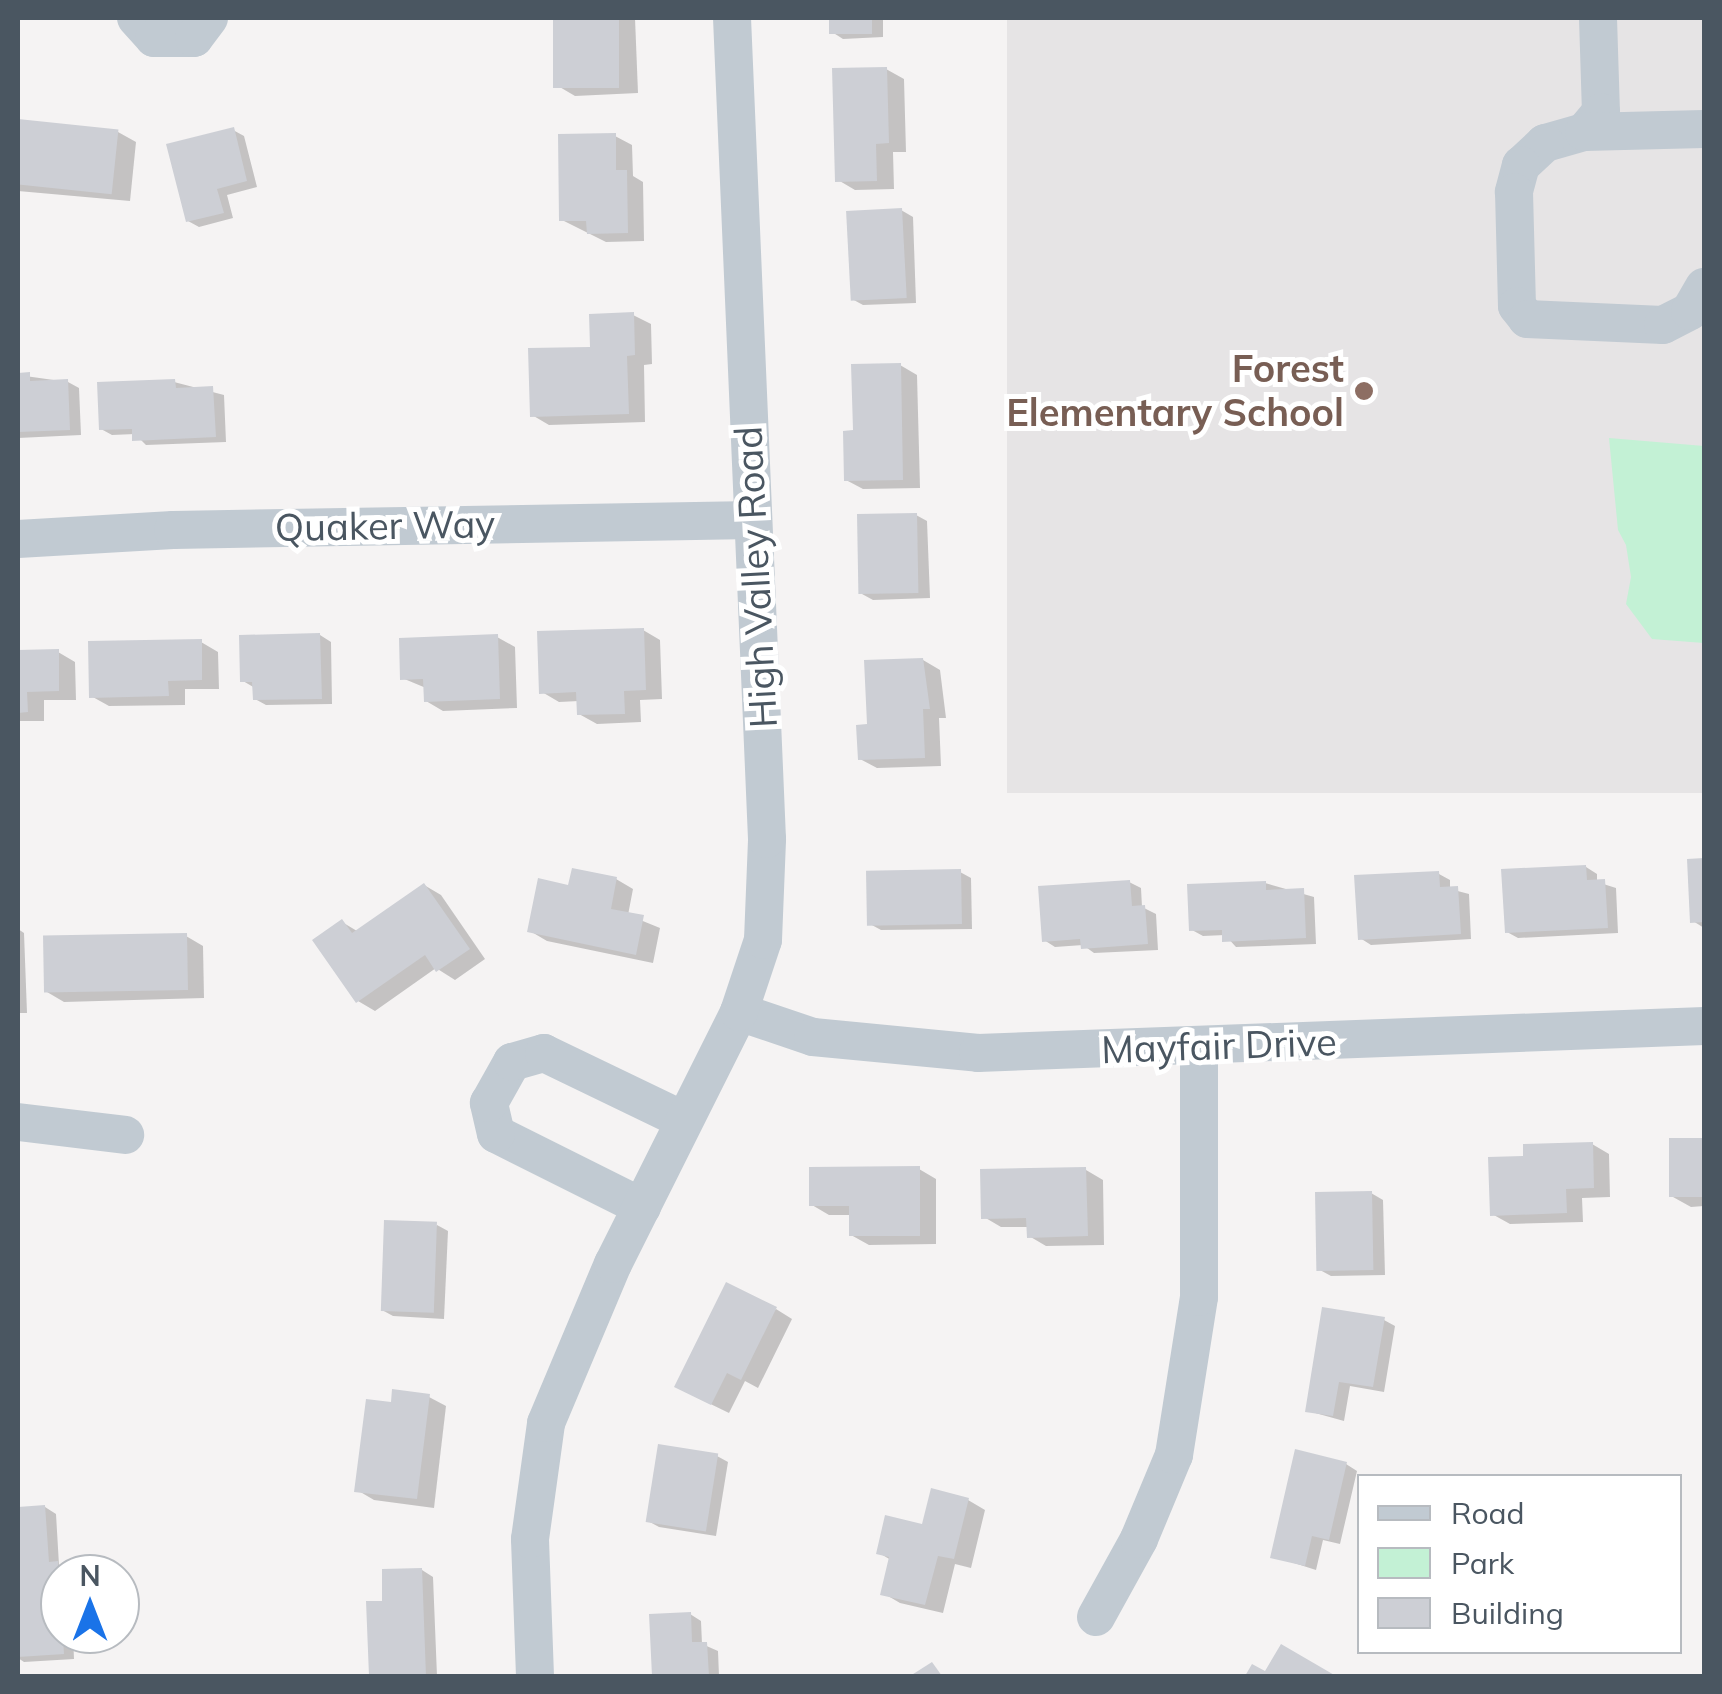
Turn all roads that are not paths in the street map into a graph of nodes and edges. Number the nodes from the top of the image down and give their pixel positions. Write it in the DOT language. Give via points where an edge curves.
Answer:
graph roads {
  1 [pos="136,18"];
  2 [pos="209,18"];
  3 [pos="732,18"];
  4 [pos="1598,18"];
  5 [pos="1704,130"];
  6 [pos="1584,132"];
  7 [pos="1704,287"];
  8 [pos="753,520"];
  9 [pos="18,539"];
  10 [pos="739,1012"];
  11 [pos="1704,1026"];
  12 [pos="1199,1046"];
  13 [pos="683,1120"];
  14 [pos="18,1122"];
  15 [pos="125,1135"];
  16 [pos="642,1207"];
  17 [pos="1096,1617"];
  18 [pos="535,1676"];
  1 -- 2 [label="street" via="154,38 194,38"];
  3 -- 8 [label="street, High Valley Road"];
  4 -- 6 [label="street" via="1601,112"];
  5 -- 6 [label="street"];
  6 -- 7 [label="street" via="1545,143 1521,165 1514,192 1517,306 1526,319 1663,324 1690,312"];
  8 -- 9 [label="street, Quaker Way"];
  8 -- 10 [label="street, High Valley Road" via="768,897"];
  10 -- 12 [label="street, Mayfair Drive" via="813,1036 978,1053"];
  10 -- 13 [label="street, High Valley Road"];
  11 -- 12 [label="street, Mayfair Drive"];
  12 -- 17 [label="street" via="1199,1297 1174,1455"];
  13 -- 16 [label="street, High Valley Road"];
  13 -- 16 [label="street" via="544,1053 512,1062 489,1103 496,1134"];
  14 -- 15 [label="street"];
  16 -- 18 [label="street, High Valley Road" via="546,1423 530,1539"];
}
